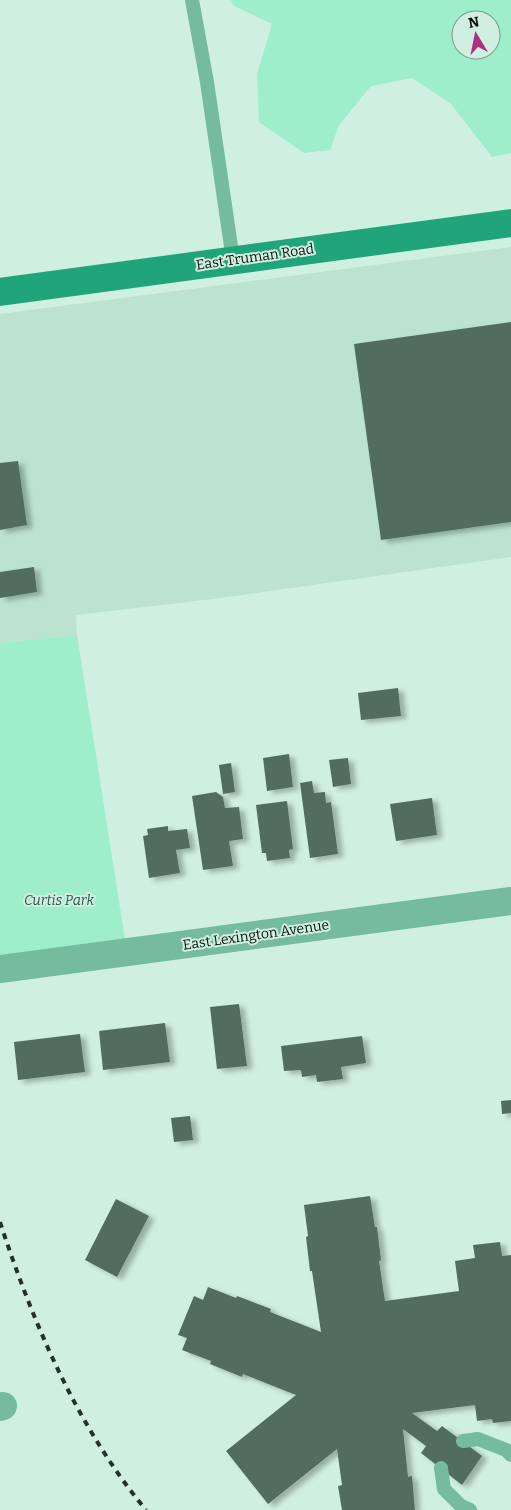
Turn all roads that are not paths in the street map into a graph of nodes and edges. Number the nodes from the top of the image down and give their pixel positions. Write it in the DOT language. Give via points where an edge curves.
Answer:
graph roads {
  1 [pos="192,0"];
  2 [pos="511,223"];
  3 [pos="233,260"];
  4 [pos="0,292"];
  5 [pos="511,900"];
  6 [pos="0,969"];
  7 [pos="463,1441"];
  8 [pos="511,1455"];
  9 [pos="441,1468"];
  10 [pos="470,1510"];
  1 -- 3 [label="lane"];
  2 -- 3 [label="main road, East Truman Road"];
  3 -- 4 [label="main road, East Truman Road"];
  5 -- 6 [label="street, East Lexington Avenue"];
  7 -- 8 [label="lane" via="478,1439"];
  9 -- 10 [label="lane" via="444,1489 461,1506"];
}
